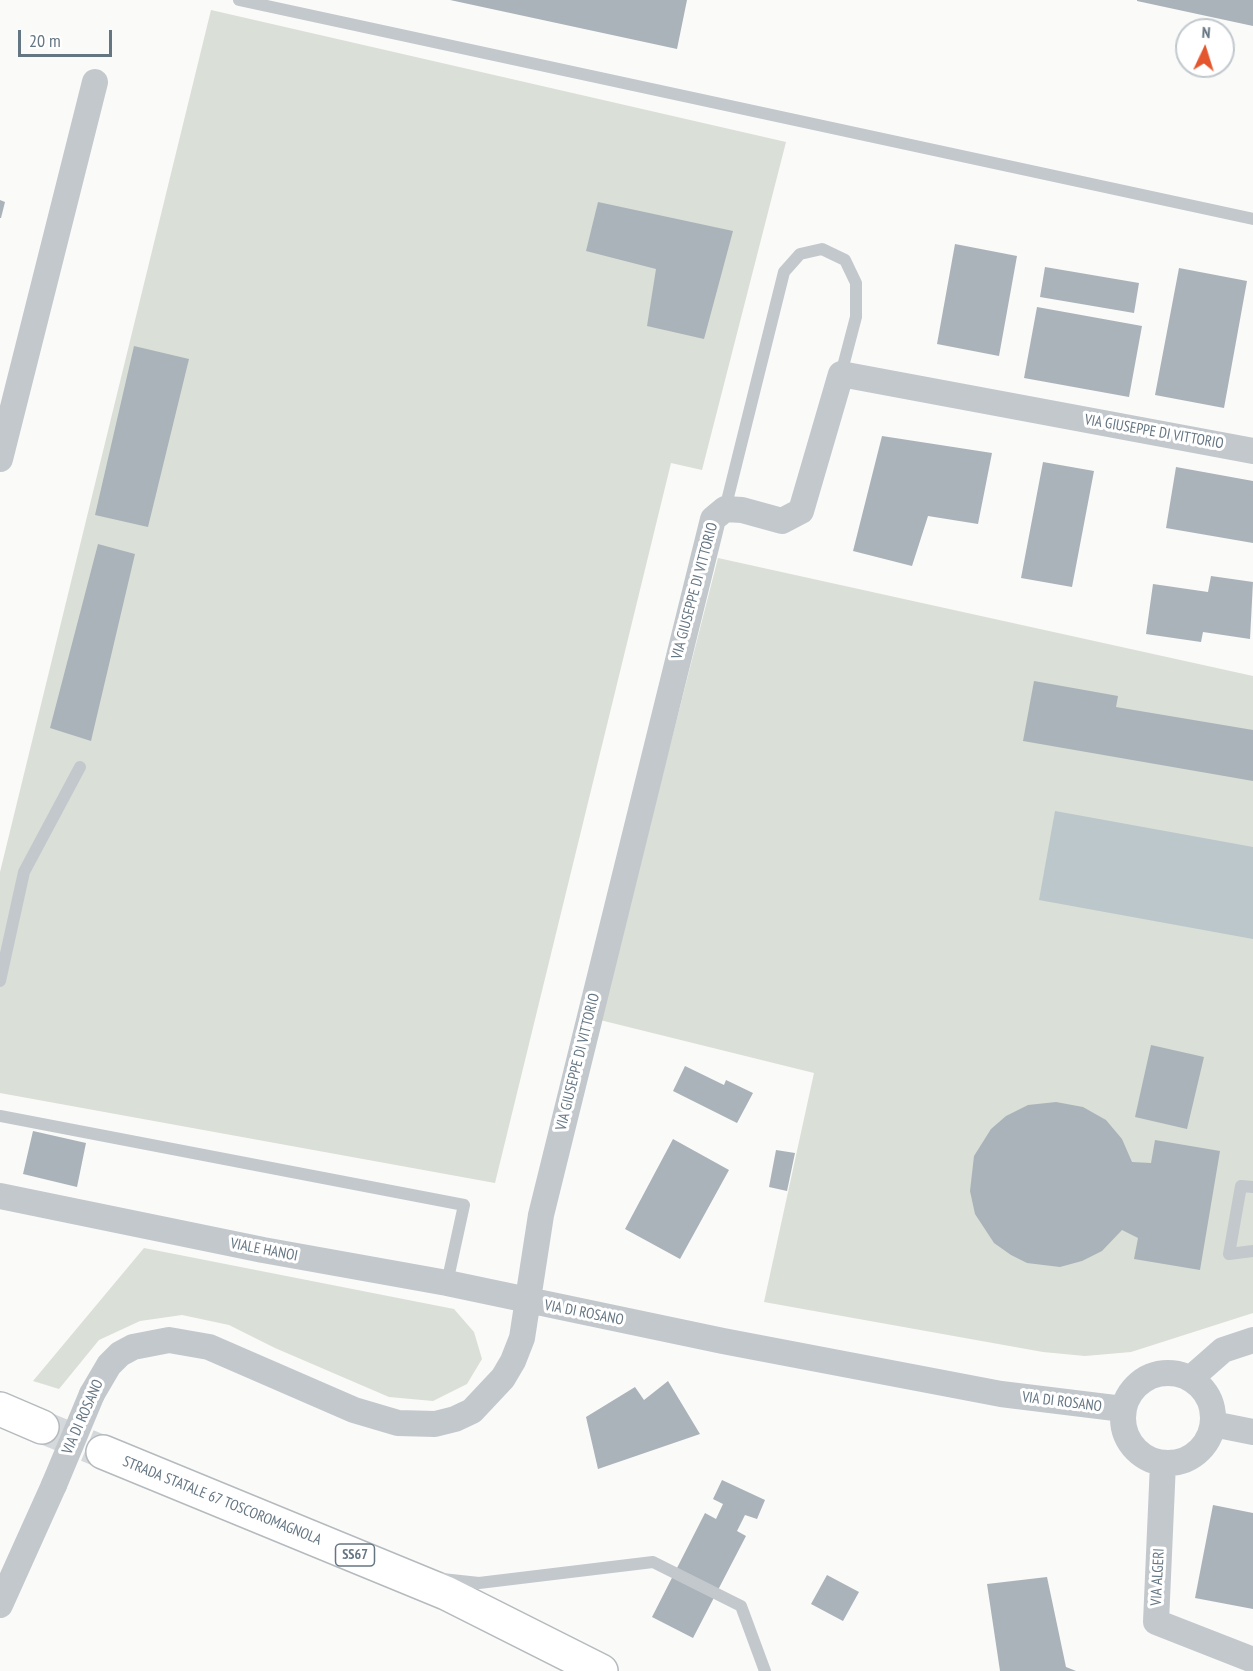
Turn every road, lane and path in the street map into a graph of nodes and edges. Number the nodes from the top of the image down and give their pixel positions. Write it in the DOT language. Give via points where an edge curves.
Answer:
graph roads {
  1 [pos="239,0"];
  2 [pos="95,82"];
  3 [pos="1253,219"];
  4 [pos="841,374"];
  5 [pos="1253,451"];
  6 [pos="0,459"];
  7 [pos="725,509"];
  8 [pos="80,766"];
  9 [pos="0,981"];
  10 [pos="0,1116"];
  11 [pos="1253,1187"];
  12 [pos="0,1196"];
  13 [pos="1253,1251"];
  14 [pos="447,1283"];
  15 [pos="528,1302"];
  16 [pos="1253,1340"];
  17 [pos="1190,1379"];
  18 [pos="0,1409"];
  19 [pos="1124,1409"];
  20 [pos="1213,1424"];
  21 [pos="42,1427"];
  22 [pos="1253,1432"];
  23 [pos="103,1452"];
  24 [pos="1163,1463"];
  25 [pos="406,1576"];
  26 [pos="0,1605"];
  27 [pos="1253,1660"];
  28 [pos="601,1671"];
  29 [pos="765,1671"];
  1 -- 3 [label="lane"];
  2 -- 6 [label="street"];
  4 -- 5 [label="street, VIA GIUSEPPE DI VITTORIO"];
  4 -- 7 [label="street, VIA GIUSEPPE DI VITTORIO" via="801,511 782,520"];
  4 -- 7 [label="lane" via="856,317 856,283 845,260 822,249 800,254 784,272"];
  7 -- 15 [label="street, VIA GIUSEPPE DI VITTORIO" via="713,519 693,591 541,1215"];
  8 -- 9 [label="lane" via="24,872"];
  10 -- 14 [label="lane" via="464,1204"];
  11 -- 13 [label="lane" via="1241,1186 1229,1254"];
  12 -- 14 [label="street, VIALE HANOI"];
  14 -- 15 [label="street, VIALE HANOI"];
  15 -- 19 [label="street, VIA DI ROSANO" via="1001,1394"];
  15 -- 26 [label="street, VIA DI ROSANO, bridge" via="522,1338 503,1378 471,1411 435,1424 398,1423 374,1417 209,1347 169,1340 133,1347 120,1354 92,1394"];
  16 -- 17 [label="street" via="1223,1350"];
  17 -- 19 [label="street, VIA DI ROSANO" via="1167,1373 1144,1380 1135,1387"];
  17 -- 20 [label="street" via="1206,1393"];
  18 -- 21 [label="main road"];
  19 -- 24 [label="street, VIA DI ROSANO" via="1128,1440 1149,1459"];
  20 -- 22 [label="street"];
  20 -- 24 [label="street" via="1198,1452 1176,1463"];
  23 -- 25 [label="main road, STRADA STATALE 67 TOSCOROMAGNOLA / SS67"];
  24 -- 27 [label="street, VIA ALGERI" via="1156,1622"];
  25 -- 28 [label="main road, STRADA STATALE 67 TOSCOROMAGNOLA / SS67"];
  25 -- 29 [label="lane" via="478,1583 653,1562 741,1606"];
}
